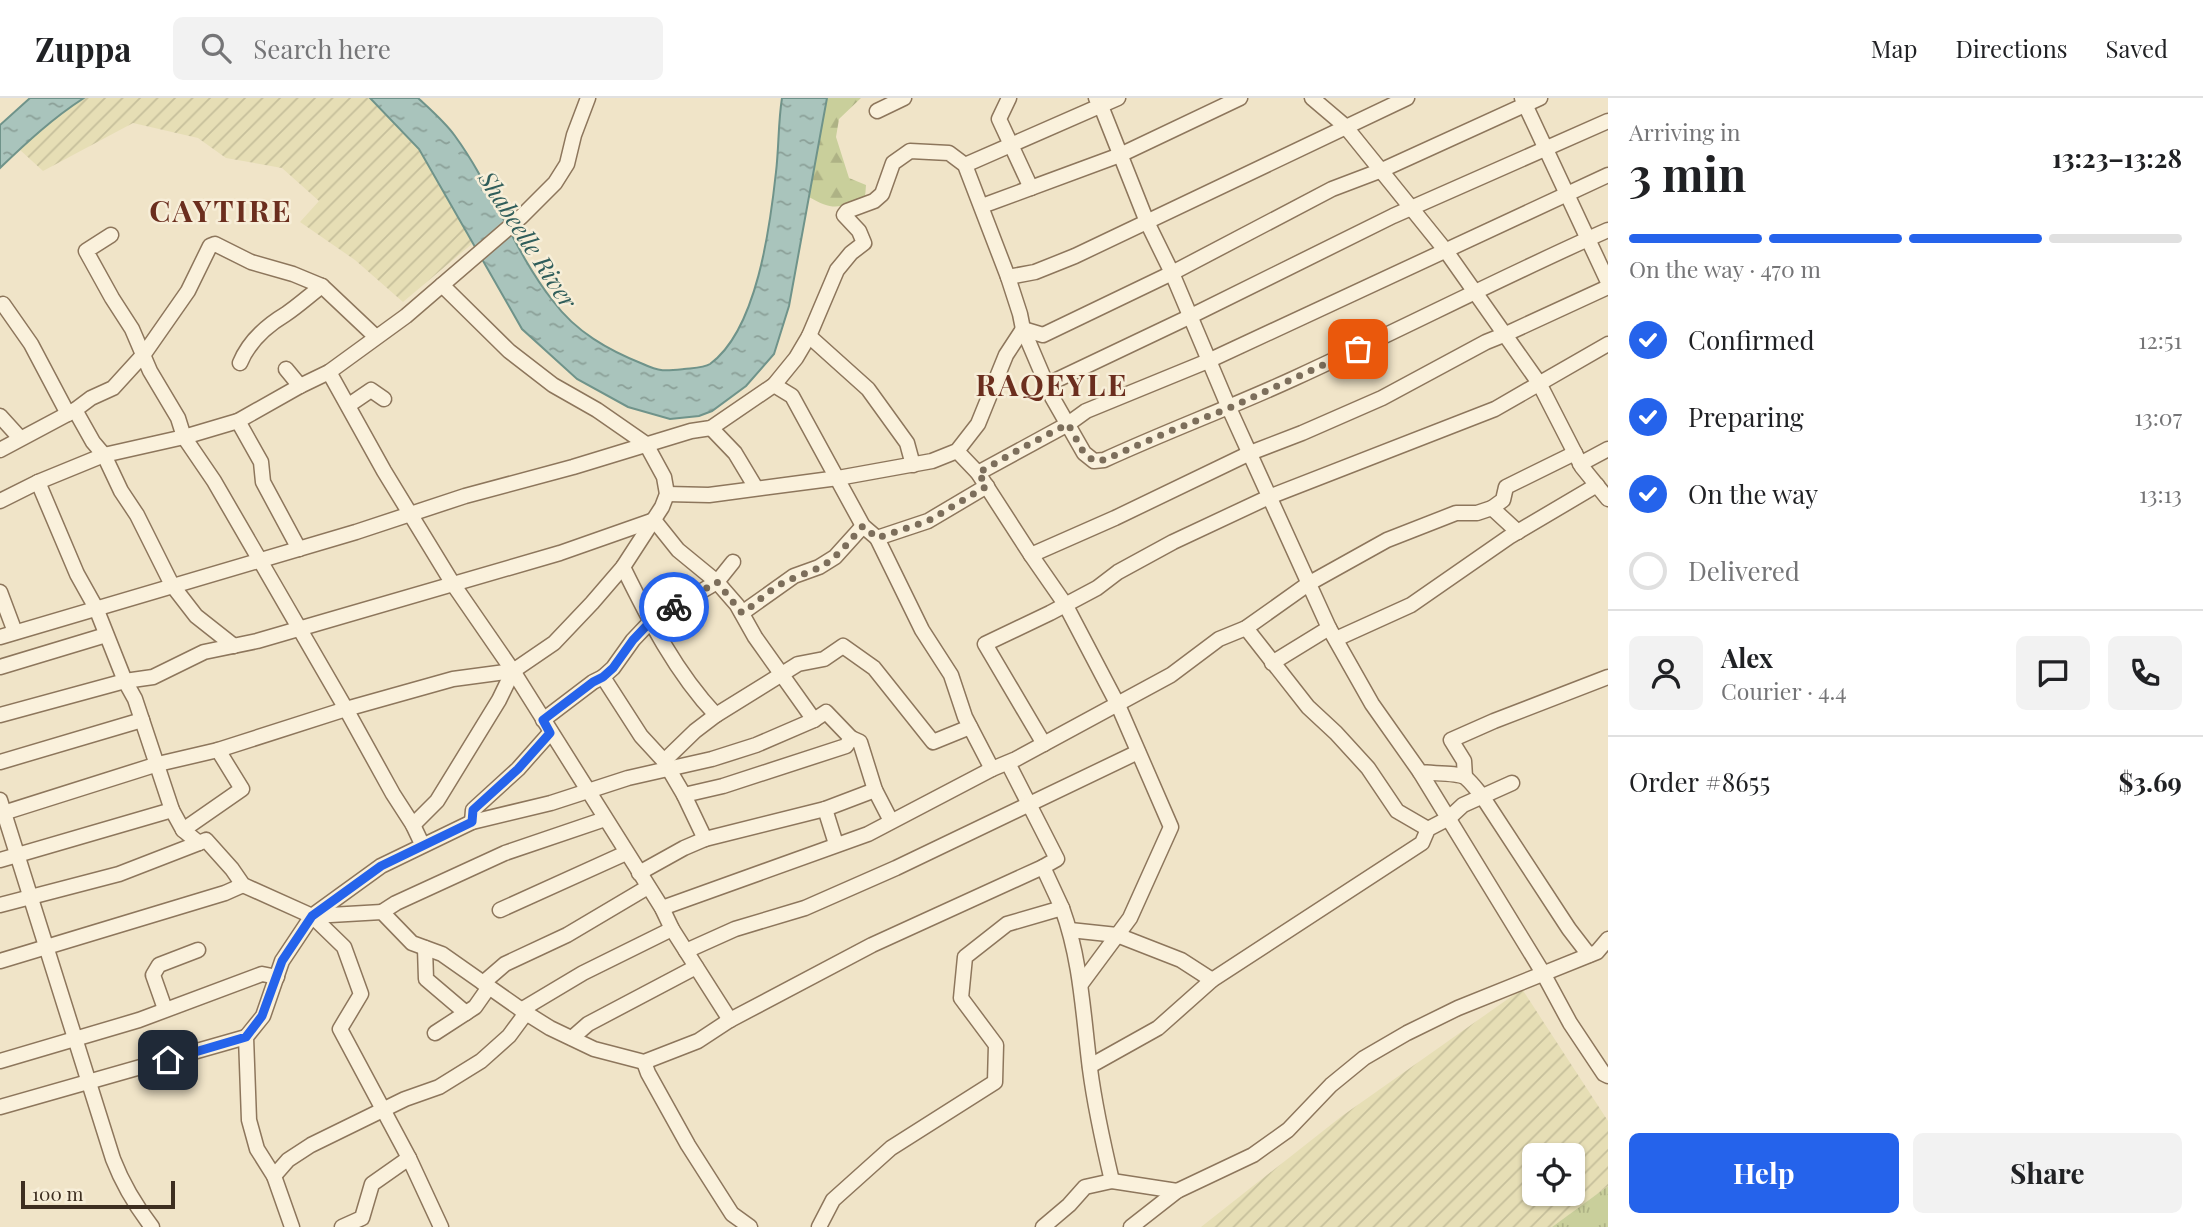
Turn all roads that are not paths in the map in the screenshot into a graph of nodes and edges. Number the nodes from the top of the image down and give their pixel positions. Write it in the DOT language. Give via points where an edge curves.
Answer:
graph roads {
  1 [pos="904,98"];
  2 [pos="1009,98"];
  3 [pos="1118,98"];
  4 [pos="1240,98"];
  5 [pos="1312,98"];
  6 [pos="1407,98"];
  7 [pos="1539,98"];
  8 [pos="585,100"];
  9 [pos="1523,101"];
  10 [pos="1099,102"];
  11 [pos="877,111"];
  12 [pos="1608,121"];
  13 [pos="1345,126"];
  14 [pos="1010,144"];
  15 [pos="1545,150"];
  16 [pos="1120,155"];
  17 [pos="965,165"];
  18 [pos="1382,170"];
  19 [pos="1608,175"];
  20 [pos="1031,188"];
  21 [pos="1568,194"];
  22 [pos="982,206"];
  23 [pos="1412,209"];
  24 [pos="1147,222"];
  25 [pos="1608,230"];
  26 [pos="111,236"];
  27 [pos="1587,239"];
  28 [pos="1446,251"];
  29 [pos="1171,273"];
  30 [pos="1008,277"];
  31 [pos="1608,284"];
  32 [pos="442,285"];
  33 [pos="321,286"];
  34 [pos="1474,291"];
  35 [pos="3,304"];
  36 [pos="1189,317"];
  37 [pos="1023,330"];
  38 [pos="1506,334"];
  39 [pos="809,336"];
  40 [pos="376,337"];
  41 [pos="1608,344"];
  42 [pos="144,354"];
  43 [pos="1208,361"];
  44 [pos="240,363"];
  45 [pos="286,369"];
  46 [pos="329,372"];
  47 [pos="1539,383"];
  48 [pos="774,385"];
  49 [pos="1046,385"];
  50 [pos="300,386"];
  51 [pos="384,399"];
  52 [pos="349,405"];
  53 [pos="1229,408"];
  54 [pos="72,412"];
  55 [pos="0,416"];
  56 [pos="239,421"];
  57 [pos="1068,424"];
  58 [pos="711,428"];
  59 [pos="184,437"];
  60 [pos="20,438"];
  61 [pos="646,444"];
  62 [pos="1608,449"];
  63 [pos="0,450"];
  64 [pos="957,451"];
  65 [pos="1250,453"];
  66 [pos="104,455"];
  67 [pos="1577,459"];
  68 [pos="913,465"];
  69 [pos="978,473"];
  70 [pos="838,478"];
  71 [pos="37,482"];
  72 [pos="1597,485"];
  73 [pos="987,486"];
  74 [pos="756,488"];
  75 [pos="667,494"];
  76 [pos="1269,497"];
  77 [pos="1,499"];
  78 [pos="1608,499"];
  79 [pos="1492,508"];
  80 [pos="410,513"];
  81 [pos="654,520"];
  82 [pos="863,526"];
  83 [pos="1518,531"];
  84 [pos="877,538"];
  85 [pos="299,549"];
  86 [pos="1031,555"];
  87 [pos="260,560"];
  88 [pos="733,562"];
  89 [pos="623,567"];
  90 [pos="717,582"];
  91 [pos="453,584"];
  92 [pos="1308,584"];
  93 [pos="172,586"];
  94 [pos="0,592"];
  95 [pos="1065,604"];
  96 [pos="96,608"];
  97 [pos="742,613"];
  98 [pos="651,621"];
  99 [pos="1246,628"];
  100 [pos="299,629"];
  101 [pos="15,632"];
  102 [pos="1333,634"];
  103 [pos="106,635"];
  104 [pos="0,636"];
  105 [pos="234,646"];
  106 [pos="1272,663"];
  107 [pos="0,667"];
  108 [pos="513,671"];
  109 [pos="782,673"];
  110 [pos="603,677"];
  111 [pos="1608,677"];
  112 [pos="125,681"];
  113 [pos="1118,705"];
  114 [pos="346,709"];
  115 [pos="0,715"];
  116 [pos="716,715"];
  117 [pos="142,720"];
  118 [pos="814,720"];
  119 [pos="546,726"];
  120 [pos="970,727"];
  121 [pos="851,738"];
  122 [pos="1044,744"];
  123 [pos="218,750"];
  124 [pos="1138,752"];
  125 [pos="0,762"];
  126 [pos="1008,763"];
  127 [pos="158,764"];
  128 [pos="666,766"];
  129 [pos="992,769"];
  130 [pos="1420,772"];
  131 [pos="1465,777"];
  132 [pos="1512,783"];
  133 [pos="586,790"];
  134 [pos="875,790"];
  135 [pos="684,795"];
  136 [pos="1482,796"];
  137 [pos="1028,804"];
  138 [pos="1,809"];
  139 [pos="825,809"];
  140 [pos="172,810"];
  141 [pos="1449,818"];
  142 [pos="605,819"];
  143 [pos="891,821"];
  144 [pos="472,822"];
  145 [pos="413,825"];
  146 [pos="1427,829"];
  147 [pos="183,830"];
  148 [pos="705,839"];
  149 [pos="199,843"];
  150 [pos="422,844"];
  151 [pos="836,845"];
  152 [pos="626,853"];
  153 [pos="16,855"];
  154 [pos="0,860"];
  155 [pos="1043,867"];
  156 [pos="639,873"];
  157 [pos="243,885"];
  158 [pos="648,887"];
  159 [pos="29,896"];
  160 [pos="0,905"];
  161 [pos="662,908"];
  162 [pos="1062,908"];
  163 [pos="500,910"];
  164 [pos="382,912"];
  165 [pos="312,916"];
  166 [pos="672,929"];
  167 [pos="1070,930"];
  168 [pos="1117,935"];
  169 [pos="1608,939"];
  170 [pos="46,947"];
  171 [pos="425,948"];
  172 [pos="198,950"];
  173 [pos="686,951"];
  174 [pos="1589,955"];
  175 [pos="0,961"];
  176 [pos="696,967"];
  177 [pos="1543,973"];
  178 [pos="276,977"];
  179 [pos="1212,980"];
  180 [pos="1080,984"];
  181 [pos="486,985"];
  182 [pos="165,1010"];
  183 [pos="523,1012"];
  184 [pos="466,1013"];
  185 [pos="730,1020"];
  186 [pos="435,1033"];
  187 [pos="246,1037"];
  188 [pos="74,1038"];
  189 [pos="572,1038"];
  190 [pos="0,1061"];
  191 [pos="644,1062"];
  192 [pos="1090,1066"];
  193 [pos="1608,1076"];
  194 [pos="89,1083"];
  195 [pos="0,1107"];
  196 [pos="383,1111"];
  197 [pos="409,1158"];
  198 [pos="274,1175"];
  199 [pos="1112,1181"];
  200 [pos="1177,1191"];
  201 [pos="152,1227"];
  202 [pos="292,1227"];
  203 [pos="342,1227"];
  204 [pos="441,1227"];
  205 [pos="750,1227"];
  206 [pos="819,1227"];
  207 [pos="1043,1227"];
  208 [pos="1131,1227"];
  1 -- 11 [label="street"];
  2 -- 14 [label="street" via="999,119"];
  3 -- 10 [label="street"];
  4 -- 16 [label="street"];
  5 -- 13 [label="street"];
  6 -- 13 [label="street"];
  7 -- 9 [label="street"];
  8 -- 32 [label="street" via="567,164 555,183"];
  9 -- 15 [label="street"];
  9 -- 18 [label="street"];
  10 -- 14 [label="street"];
  10 -- 16 [label="street"];
  12 -- 15 [label="street"];
  13 -- 18 [label="street"];
  13 -- 24 [label="street"];
  14 -- 17 [label="street"];
  14 -- 20 [label="street"];
  15 -- 21 [label="street"];
  15 -- 23 [label="street"];
  16 -- 20 [label="street"];
  16 -- 24 [label="street"];
  17 -- 22 [label="street"];
  17 -- 39 [label="street" via="950,153 910,151 893,163 882,194 847,211 844,215 864,243 837,270"];
  18 -- 23 [label="street"];
  18 -- 29 [label="street" via="1332,189"];
  19 -- 21 [label="street"];
  20 -- 22 [label="street"];
  21 -- 27 [label="street"];
  21 -- 28 [label="street"];
  22 -- 30 [label="street"];
  23 -- 28 [label="street"];
  23 -- 36 [label="street"];
  24 -- 29 [label="street"];
  24 -- 30 [label="street" via="1035,272"];
  25 -- 27 [label="street"];
  26 -- 42 [label="street" via="86,251"];
  27 -- 31 [label="street"];
  27 -- 34 [label="street"];
  28 -- 34 [label="street"];
  28 -- 43 [label="street"];
  29 -- 36 [label="street"];
  29 -- 37 [label="street" via="1043,335"];
  30 -- 37 [label="street"];
  31 -- 38 [label="street"];
  32 -- 40 [label="street"];
  32 -- 61 [label="street" via="509,351"];
  33 -- 40 [label="street"];
  33 -- 42 [label="street" via="215,244"];
  33 -- 44 [label="street" via="265,327"];
  34 -- 38 [label="street"];
  34 -- 53 [label="street"];
  35 -- 54 [label="street"];
  36 -- 43 [label="street"];
  36 -- 49 [label="street"];
  37 -- 49 [label="street"];
  37 -- 64 [label="street" via="1006,355 978,424"];
  38 -- 47 [label="street"];
  38 -- 65 [label="street" via="1382,398"];
  39 -- 48 [label="street"];
  39 -- 68 [label="street" via="868,389 907,443"];
  40 -- 46 [label="street"];
  41 -- 47 [label="street"];
  42 -- 54 [label="street" via="113,388"];
  42 -- 59 [label="street"];
  43 -- 53 [label="street"];
  43 -- 57 [label="street" via="1086,411"];
  45 -- 50 [label="street"];
  46 -- 50 [label="street"];
  46 -- 52 [label="street"];
  47 -- 67 [label="street"];
  47 -- 76 [label="street" via="1495,409"];
  48 -- 58 [label="street"];
  48 -- 70 [label="street" via="792,397"];
  49 -- 57 [label="street"];
  50 -- 56 [label="street"];
  51 -- 52 [label="street" via="371,390"];
  52 -- 80 [label="street"];
  53 -- 57 [label="street" via="1094,461 1084,453"];
  53 -- 65 [label="street"];
  54 -- 60 [label="street"];
  54 -- 66 [label="street"];
  55 -- 60 [label="street"];
  56 -- 59 [label="street"];
  56 -- 85 [label="street" via="261,463 263,482"];
  57 -- 69 [label="street"];
  58 -- 61 [label="street"];
  58 -- 74 [label="street" via="735,453"];
  59 -- 66 [label="street"];
  59 -- 87 [label="street"];
  60 -- 63 [label="street"];
  61 -- 75 [label="street" via="664,477"];
  61 -- 80 [label="street"];
  62 -- 67 [label="street"];
  64 -- 68 [label="street"];
  64 -- 69 [label="street"];
  65 -- 76 [label="street"];
  65 -- 86 [label="street"];
  66 -- 71 [label="street"];
  66 -- 93 [label="street"];
  67 -- 72 [label="street"];
  67 -- 79 [label="street" via="1506,487 1503,500"];
  68 -- 70 [label="street"];
  69 -- 73 [label="street"];
  70 -- 74 [label="street"];
  70 -- 82 [label="street"];
  71 -- 77 [label="street"];
  71 -- 96 [label="street"];
  72 -- 78 [label="street"];
  72 -- 83 [label="street"];
  73 -- 84 [label="street" via="928,521"];
  73 -- 86 [label="street"];
  74 -- 75 [label="street" via="709,495"];
  75 -- 81 [label="street"];
  76 -- 92 [label="street"];
  76 -- 95 [label="street" via="1172,542"];
  79 -- 83 [label="street"];
  79 -- 92 [label="street" via="1456,513 1387,540"];
  80 -- 85 [label="street"];
  80 -- 91 [label="street"];
  81 -- 89 [label="street"];
  81 -- 90 [label="street" via="678,550"];
  81 -- 91 [label="street"];
  82 -- 84 [label="street"];
  82 -- 97 [label="street" via="835,557 794,576"];
  83 -- 102 [label="street" via="1411,605"];
  84 -- 120 [label="street" via="922,630 951,676"];
  85 -- 87 [label="street"];
  86 -- 95 [label="street"];
  87 -- 93 [label="street"];
  87 -- 100 [label="street"];
  88 -- 90 [label="street"];
  89 -- 98 [label="street"];
  89 -- 108 [label="street" via="554,643"];
  90 -- 97 [label="street"];
  90 -- 98 [label="street"];
  91 -- 100 [label="street"];
  91 -- 108 [label="street"];
  92 -- 99 [label="street"];
  92 -- 102 [label="street"];
  93 -- 96 [label="street"];
  93 -- 105 [label="street" via="196,616"];
  94 -- 101 [label="street"];
  95 -- 113 [label="street"];
  95 -- 122 [label="street" via="985,644"];
  96 -- 101 [label="street"];
  96 -- 103 [label="street"];
  97 -- 109 [label="street"];
  98 -- 110 [label="street"];
  98 -- 116 [label="street" via="696,693"];
  99 -- 106 [label="street"];
  99 -- 113 [label="street" via="1219,639 1171,675"];
  100 -- 105 [label="street"];
  100 -- 114 [label="street"];
  101 -- 104 [label="street"];
  102 -- 106 [label="street"];
  102 -- 130 [label="street" via="1372,704"];
  103 -- 107 [label="street"];
  103 -- 112 [label="street"];
  105 -- 112 [label="street" via="204,652 153,677"];
  106 -- 146 [label="street" via="1368,768 1397,811"];
  108 -- 114 [label="street" via="453,679"];
  108 -- 119 [label="street"];
  108 -- 145 [label="street" via="437,801"];
  109 -- 116 [label="street"];
  109 -- 118 [label="street"];
  109 -- 120 [label="street" via="824,659 843,646 874,668 933,742"];
  110 -- 119 [label="street"];
  110 -- 128 [label="street" via="640,736"];
  111 -- 131 [label="street" via="1451,740 1464,761"];
  112 -- 115 [label="street"];
  112 -- 117 [label="street"];
  113 -- 122 [label="street"];
  113 -- 124 [label="street"];
  114 -- 123 [label="street"];
  114 -- 145 [label="street"];
  116 -- 128 [label="street" via="695,731"];
  117 -- 125 [label="street"];
  117 -- 127 [label="street"];
  118 -- 121 [label="street" via="827,712"];
  118 -- 128 [label="street" via="712,760"];
  119 -- 133 [label="street"];
  119 -- 144 [label="street" via="518,769 473,810"];
  120 -- 129 [label="street"];
  121 -- 134 [label="street" via="860,742"];
  121 -- 135 [label="street" via="846,746"];
  122 -- 126 [label="street"];
  123 -- 127 [label="street"];
  123 -- 147 [label="street" via="242,789"];
  124 -- 137 [label="street"];
  124 -- 168 [label="street" via="1171,827 1130,918"];
  126 -- 129 [label="street"];
  126 -- 137 [label="street"];
  127 -- 138 [label="street"];
  127 -- 140 [label="street"];
  128 -- 133 [label="street"];
  128 -- 135 [label="street"];
  129 -- 143 [label="street"];
  130 -- 131 [label="street"];
  130 -- 141 [label="street"];
  131 -- 136 [label="street"];
  132 -- 136 [label="street"];
  133 -- 142 [label="street"];
  133 -- 144 [label="street"];
  134 -- 139 [label="street"];
  134 -- 143 [label="street"];
  135 -- 148 [label="street"];
  136 -- 141 [label="street" via="1463,804"];
  136 -- 174 [label="street"];
  137 -- 155 [label="street" via="1057,859"];
  137 -- 173 [label="street" via="805,908 736,929"];
  138 -- 153 [label="street"];
  139 -- 148 [label="street"];
  139 -- 151 [label="street"];
  140 -- 147 [label="street"];
  140 -- 153 [label="street"];
  141 -- 146 [label="street"];
  141 -- 177 [label="street"];
  142 -- 152 [label="street"];
  142 -- 164 [label="street" via="505,853"];
  143 -- 151 [label="street"];
  144 -- 150 [label="street"];
  145 -- 150 [label="street"];
  146 -- 179 [label="street" via="1422,844"];
  147 -- 149 [label="street"];
  148 -- 156 [label="street"];
  149 -- 157 [label="street" via="206,840"];
  149 -- 159 [label="street" via="119,874"];
  150 -- 165 [label="street" via="381,866"];
  151 -- 161 [label="street"];
  152 -- 156 [label="street"];
  152 -- 163 [label="street"];
  153 -- 154 [label="street"];
  153 -- 159 [label="street"];
  155 -- 162 [label="street"];
  155 -- 185 [label="street" via="872,945"];
  156 -- 158 [label="street"];
  157 -- 165 [label="street"];
  157 -- 170 [label="street"];
  158 -- 161 [label="street"];
  158 -- 181 [label="street" via="567,935 505,964"];
  159 -- 160 [label="street"];
  159 -- 170 [label="street"];
  161 -- 166 [label="street"];
  162 -- 167 [label="street"];
  162 -- 206 [label="street" via="1007,924 965,957 961,998 996,1045 995,1082 891,1148 833,1200"];
  164 -- 165 [label="street"];
  164 -- 171 [label="street" via="412,943"];
  165 -- 178 [label="street"];
  165 -- 196 [label="street" via="344,947 360,994 340,1029"];
  166 -- 173 [label="street"];
  166 -- 183 [label="street" via="583,973"];
  167 -- 168 [label="street"];
  167 -- 180 [label="street"];
  168 -- 179 [label="street" via="1181,960"];
  168 -- 180 [label="street"];
  169 -- 174 [label="street"];
  170 -- 175 [label="street"];
  170 -- 188 [label="street"];
  171 -- 181 [label="street" via="442,954"];
  171 -- 184 [label="street" via="426,979"];
  172 -- 182 [label="street" via="159,965 153,975"];
  173 -- 176 [label="street"];
  174 -- 177 [label="street"];
  176 -- 185 [label="street"];
  176 -- 189 [label="street" via="588,1024"];
  177 -- 193 [label="street" via="1570,1024"];
  177 -- 200 [label="street" via="1458,1008 1364,1058 1279,1137 1253,1155"];
  178 -- 182 [label="street" via="262,974"];
  178 -- 187 [label="street" via="262,1016"];
  179 -- 192 [label="street" via="1158,1028"];
  180 -- 192 [label="street"];
  181 -- 183 [label="street"];
  181 -- 184 [label="street" via="475,1007"];
  182 -- 188 [label="street"];
  183 -- 189 [label="street"];
  183 -- 196 [label="street" via="509,1036 481,1061 439,1087"];
  184 -- 186 [label="street"];
  185 -- 191 [label="street" via="698,1041"];
  187 -- 194 [label="street"];
  187 -- 198 [label="street" via="249,1120 257,1149"];
  188 -- 190 [label="street"];
  188 -- 194 [label="street"];
  189 -- 191 [label="street"];
  191 -- 205 [label="street" via="732,1214"];
  192 -- 199 [label="street"];
  194 -- 195 [label="street"];
  194 -- 201 [label="street" via="122,1184"];
  196 -- 197 [label="street"];
  196 -- 198 [label="street" via="311,1145"];
  197 -- 203 [label="street" via="372,1184 362,1218"];
  197 -- 204 [label="street"];
  198 -- 202 [label="street"];
  199 -- 200 [label="street"];
  199 -- 207 [label="street" via="1085,1187"];
  200 -- 208 [label="street"];
}
